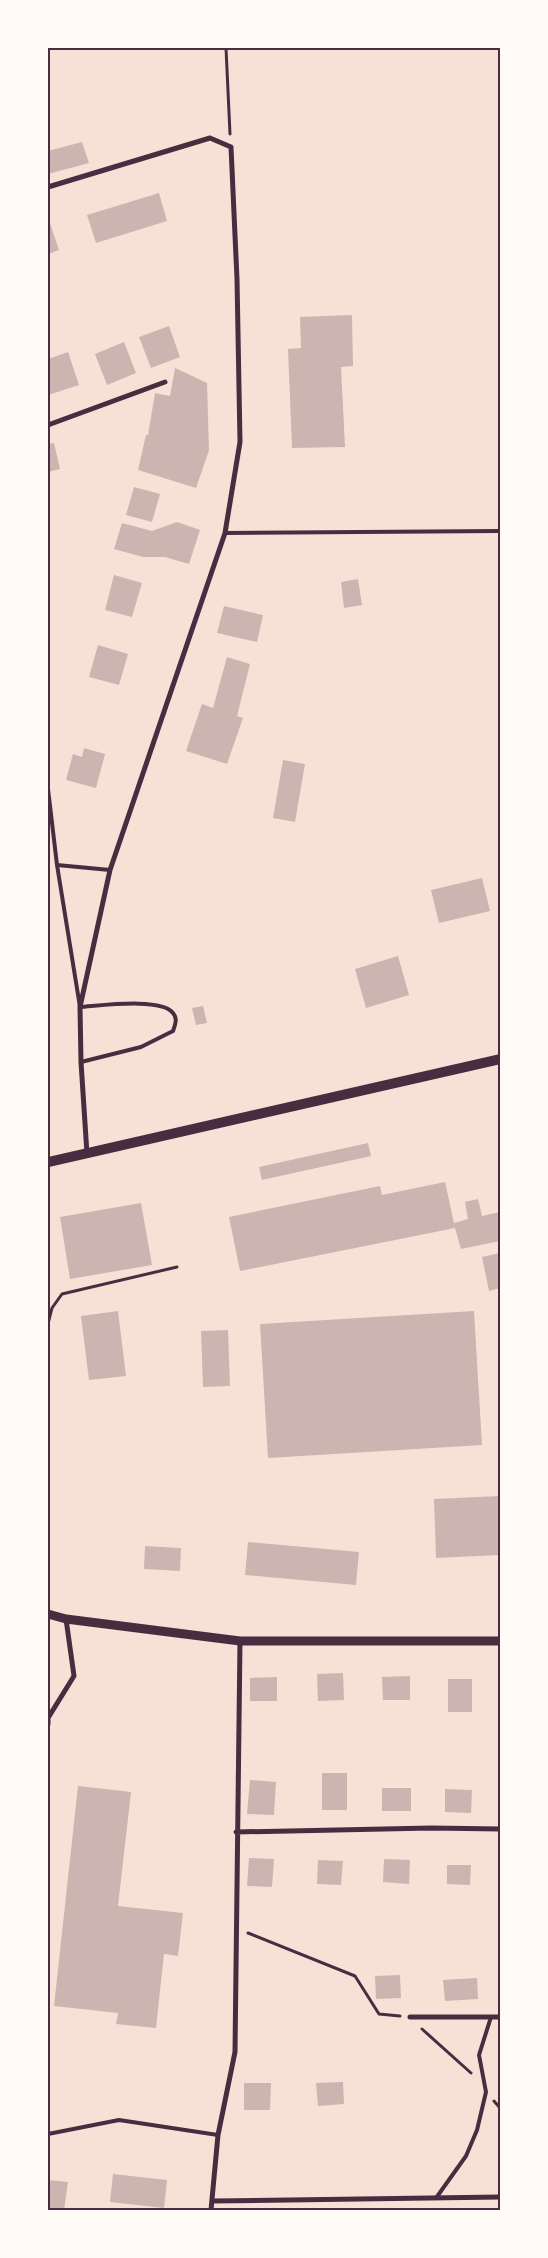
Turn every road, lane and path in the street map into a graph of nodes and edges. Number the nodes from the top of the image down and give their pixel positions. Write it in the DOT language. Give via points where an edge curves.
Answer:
graph roads {
  1 [pos="226,48"];
  2 [pos="231,147"];
  3 [pos="48,187"];
  4 [pos="165,382"];
  5 [pos="48,425"];
  6 [pos="500,531"];
  7 [pos="226,533"];
  8 [pos="48,789"];
  9 [pos="57,865"];
  10 [pos="110,870"];
  11 [pos="80,1007"];
  12 [pos="500,1059"];
  13 [pos="81,1062"];
  14 [pos="87,1154"];
  15 [pos="48,1162"];
  16 [pos="177,1267"];
  17 [pos="48,1324"];
  18 [pos="48,1614"];
  19 [pos="66,1619"];
  20 [pos="240,1641"];
  21 [pos="500,1641"];
  22 [pos="48,1724"];
  23 [pos="500,1829"];
  24 [pos="236,1832"];
  25 [pos="236,1929"];
  26 [pos="410,2017"];
  27 [pos="491,2017"];
  28 [pos="500,2017"];
  29 [pos="486,2092"];
  30 [pos="500,2108"];
  31 [pos="48,2134"];
  32 [pos="218,2135"];
  33 [pos="500,2197"];
  34 [pos="436,2198"];
  35 [pos="212,2201"];
  36 [pos="211,2210"];
  1 -- 2 [label="path"];
  2 -- 3 [label="street" via="210,138"];
  2 -- 7 [label="street" via="240,442"];
  4 -- 5 [label="street"];
  6 -- 7 [label="lane"];
  7 -- 10 [label="street"];
  8 -- 9 [label="lane"];
  9 -- 10 [label="lane"];
  9 -- 11 [label="lane"];
  10 -- 11 [label="street"];
  11 -- 13 [label="street"];
  11 -- 13 [label="lane" via="160,1006 174,1013 176,1022 173,1031 154,1042"];
  12 -- 14 [label="main road"];
  13 -- 14 [label="street"];
  14 -- 15 [label="main road"];
  16 -- 17 [label="path" via="62,1294 52,1308"];
  18 -- 19 [label="street"];
  19 -- 20 [label="street"];
  19 -- 22 [label="street" via="74,1676 48,1718"];
  20 -- 21 [label="street"];
  20 -- 24 [label="street"];
  23 -- 24 [label="street"];
  24 -- 25 [label="street"];
  25 -- 26 [label="path" via="355,1976 380,2014"];
  25 -- 32 [label="street" via="235,2052"];
  26 -- 27 [label="street"];
  26 -- 29 [label="path" via="477,2079"];
  27 -- 28 [label="street"];
  27 -- 29 [label="lane" via="479,2055"];
  29 -- 30 [label="path"];
  29 -- 34 [label="lane" via="477,2130 466,2156"];
  31 -- 32 [label="lane" via="119,2120"];
  32 -- 35 [label="street"];
  33 -- 34 [label="street"];
  34 -- 35 [label="street"];
  35 -- 36 [label="street"];
}
